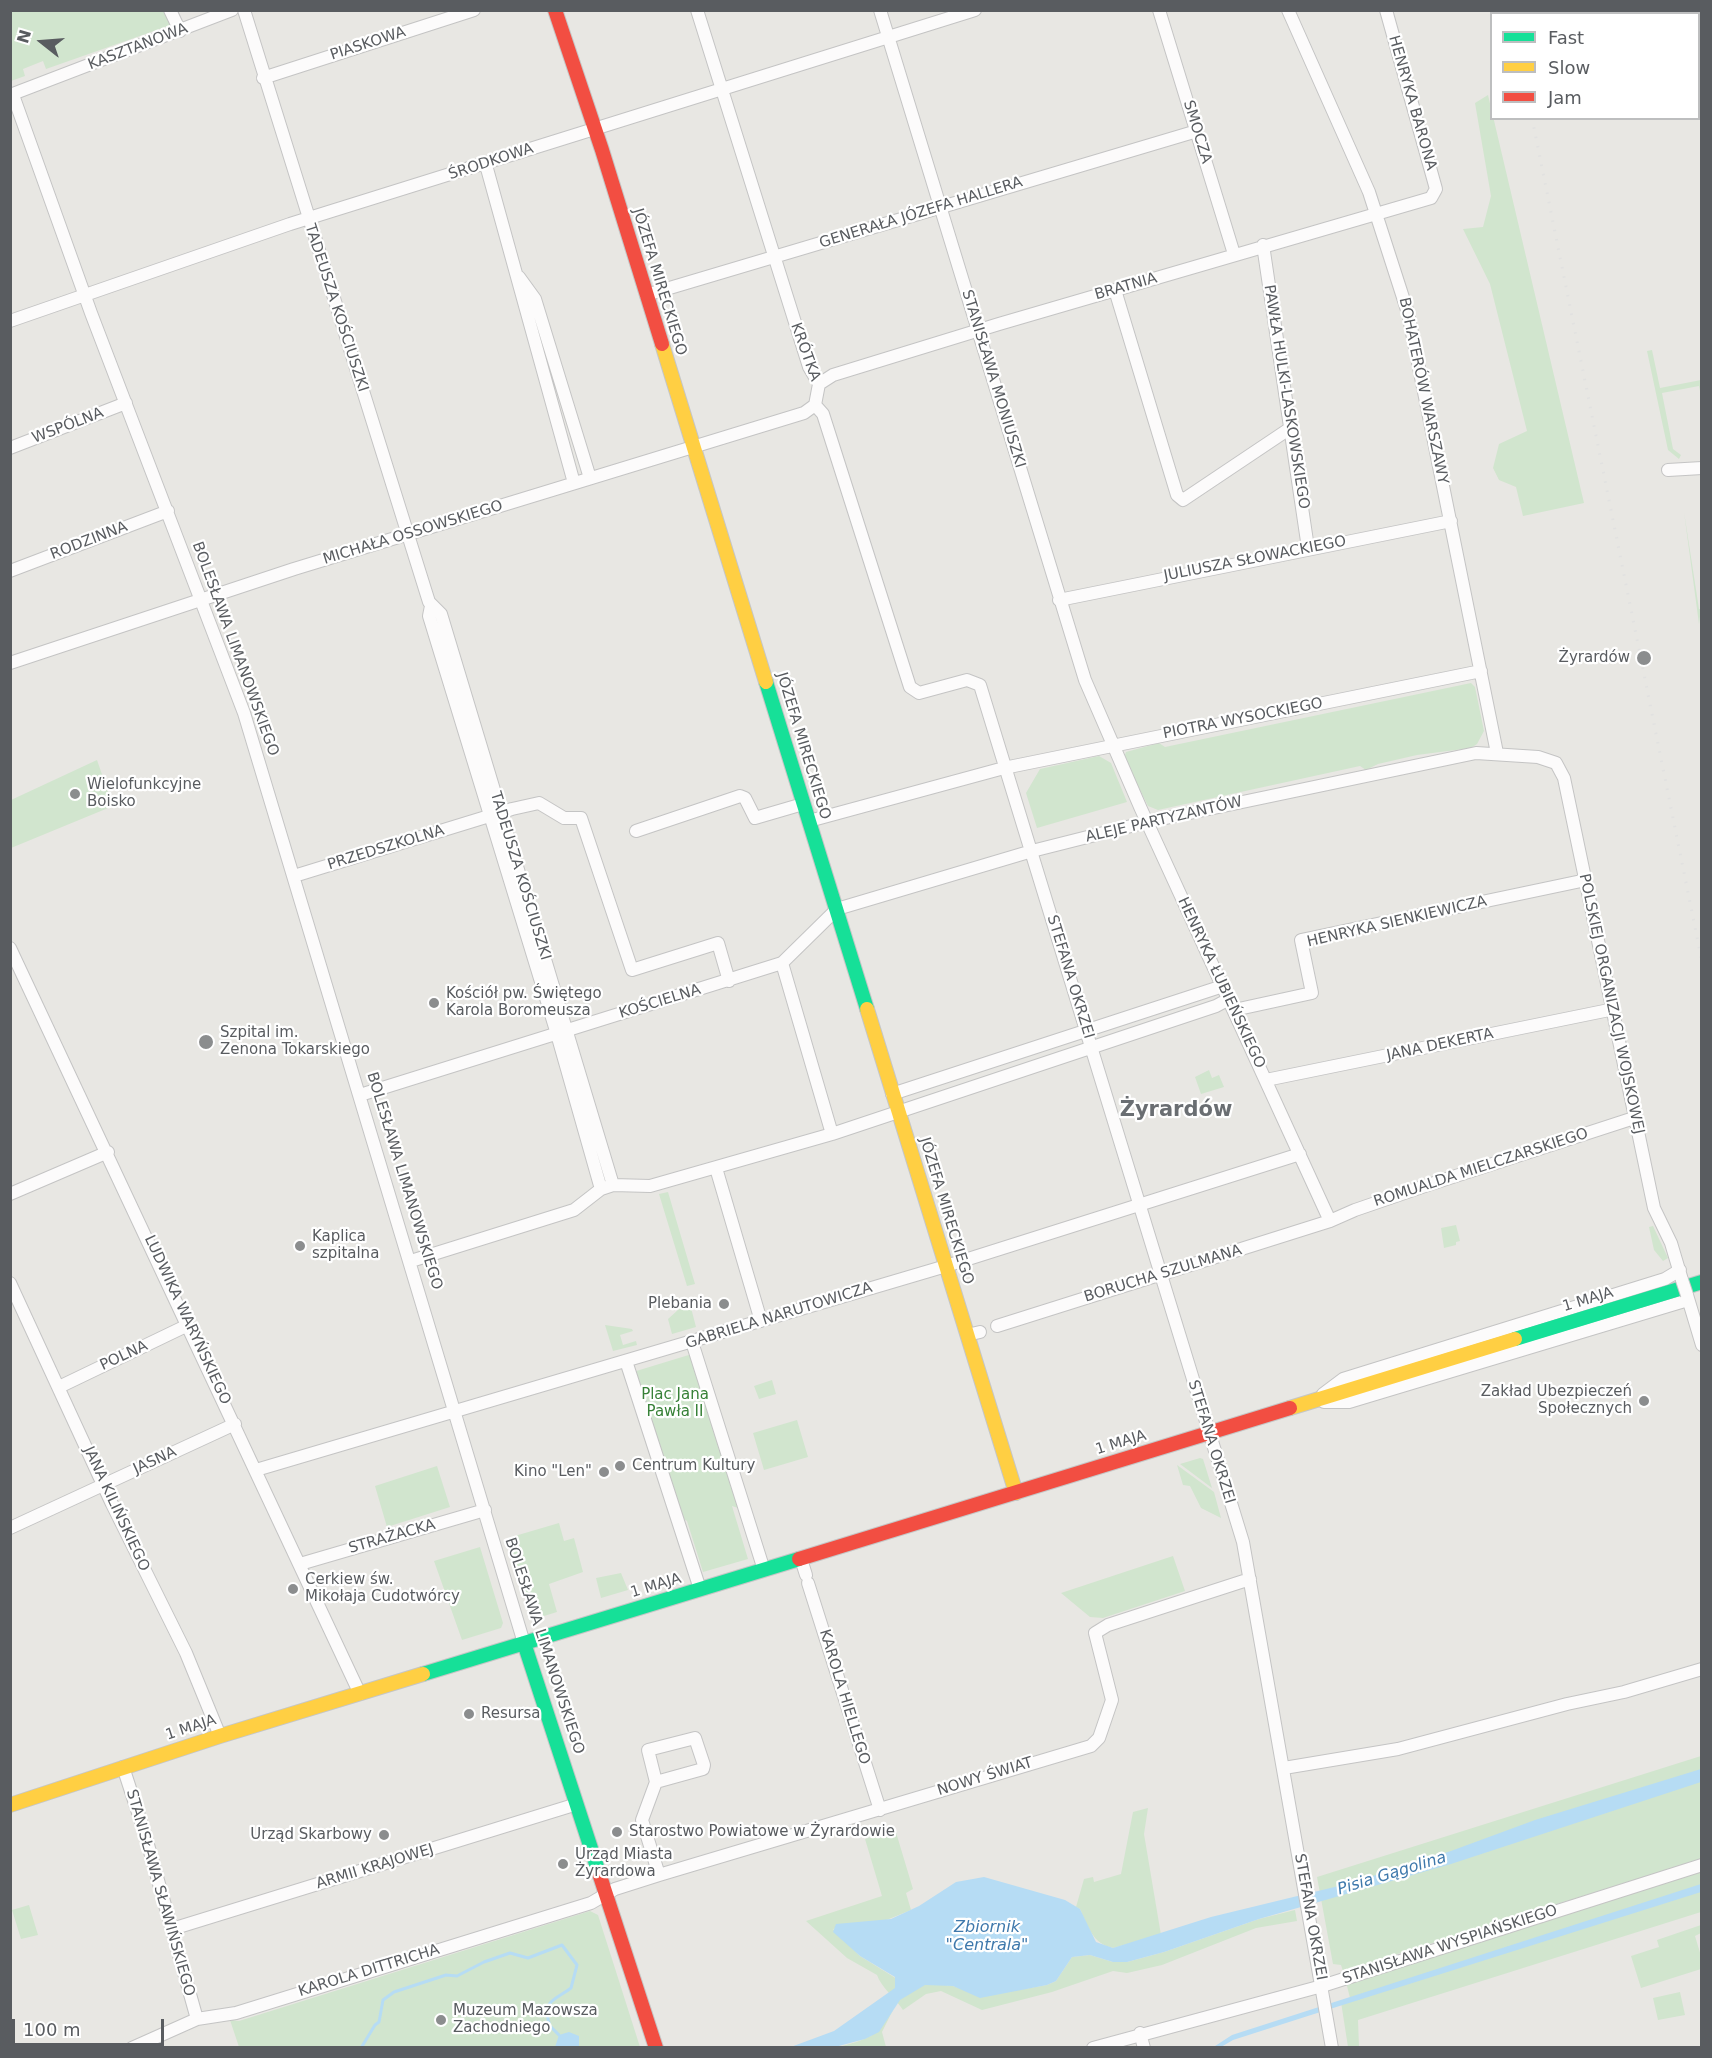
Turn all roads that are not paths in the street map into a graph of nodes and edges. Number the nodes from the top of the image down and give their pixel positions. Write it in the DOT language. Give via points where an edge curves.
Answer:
graph roads {
  1 [pos="170,10"];
  2 [pos="232,10"];
  3 [pos="244,10"];
  4 [pos="474,10"];
  5 [pos="555,10"];
  6 [pos="697,10"];
  7 [pos="880,10"];
  8 [pos="975,10"];
  9 [pos="1159,10"];
  10 [pos="1288,10"];
  11 [pos="1386,10"];
  12 [pos="180,31"];
  13 [pos="889,38"];
  14 [pos="263,78"];
  15 [pos="722,90"];
  16 [pos="12,95"];
  17 [pos="595,129"];
  18 [pos="1197,131"];
  19 [pos="486,165"];
  20 [pos="1435,195"];
  21 [pos="942,206"];
  22 [pos="1377,213"];
  23 [pos="308,219"];
  24 [pos="1263,245"];
  25 [pos="1234,254"];
  26 [pos="773,258"];
  27 [pos="513,268"];
  28 [pos="1115,290"];
  29 [pos="84,295"];
  30 [pos="646,295"];
  31 [pos="10,321"];
  32 [pos="979,331"];
  33 [pos="819,384"];
  34 [pos="126,403"];
  35 [pos="815,405"];
  36 [pos="1292,427"];
  37 [pos="693,446"];
  38 [pos="10,448"];
  39 [pos="1701,468"];
  40 [pos="1668,470"];
  41 [pos="590,478"];
  42 [pos="574,483"];
  43 [pos="168,511"];
  44 [pos="1451,521"];
  45 [pos="408,536"];
  46 [pos="1308,548"];
  47 [pos="10,571"];
  48 [pos="200,599"];
  49 [pos="1059,600"];
  50 [pos="10,663"];
  51 [pos="1482,671"];
  52 [pos="1113,745"];
  53 [pos="1497,753"];
  54 [pos="1004,768"];
  55 [pos="803,804"];
  56 [pos="490,816"];
  57 [pos="809,821"];
  58 [pos="1147,822"];
  59 [pos="636,831"];
  60 [pos="1032,851"];
  61 [pos="294,876"];
  62 [pos="1586,880"];
  63 [pos="837,909"];
  64 [pos="10,948"];
  65 [pos="782,963"];
  66 [pos="729,981"];
  67 [pos="1223,986"];
  68 [pos="1231,1005"];
  69 [pos="1614,1009"];
  70 [pos="562,1032"];
  71 [pos="1087,1032"];
  72 [pos="1092,1047"];
  73 [pos="1266,1080"];
  74 [pos="892,1094"];
  75 [pos="360,1095"];
  76 [pos="897,1111"];
  77 [pos="1634,1118"];
  78 [pos="832,1134"];
  79 [pos="108,1152"];
  80 [pos="1300,1154"];
  81 [pos="716,1168"];
  82 [pos="613,1185"];
  83 [pos="601,1189"];
  84 [pos="10,1194"];
  85 [pos="1139,1204"];
  86 [pos="1330,1221"];
  87 [pos="411,1261"];
  88 [pos="946,1266"];
  89 [pos="1160,1275"];
  90 [pos="1681,1275"];
  91 [pos="1701,1282"];
  92 [pos="10,1283"];
  93 [pos="1688,1298"];
  94 [pos="761,1321"];
  95 [pos="188,1325"];
  96 [pos="997,1326"];
  97 [pos="692,1342"];
  98 [pos="1701,1344"];
  99 [pos="626,1361"];
  100 [pos="59,1387"];
  101 [pos="1312,1402"];
  102 [pos="456,1412"];
  103 [pos="235,1424"];
  104 [pos="1208,1434"];
  105 [pos="255,1470"];
  106 [pos="103,1485"];
  107 [pos="1016,1493"];
  108 [pos="484,1510"];
  109 [pos="10,1528"];
  110 [pos="801,1558"];
  111 [pos="300,1564"];
  112 [pos="764,1570"];
  113 [pos="1250,1579"];
  114 [pos="700,1589"];
  115 [pos="524,1643"];
  116 [pos="1701,1669"];
  117 [pos="360,1694"];
  118 [pos="220,1736"];
  119 [pos="123,1767"];
  120 [pos="1284,1768"];
  121 [pos="656,1782"];
  122 [pos="577,1804"];
  123 [pos="10,1805"];
  124 [pos="880,1810"];
  125 [pos="1701,1865"];
  126 [pos="659,1875"];
  127 [pos="607,1894"];
  128 [pos="172,1929"];
  129 [pos="1323,1992"];
  130 [pos="197,2019"];
  131 [pos="1140,2033"];
  132 [pos="132,2048"];
  133 [pos="656,2048"];
  134 [pos="1093,2048"];
  135 [pos="1144,2048"];
  136 [pos="1332,2048"];
  1 -- 12 [label="street"];
  2 -- 12 [label="street, KASZTANOWA"];
  3 -- 14 [label="street, TADEUSZA KOŚCIUSZKI"];
  4 -- 14 [label="street, PIASKOWA"];
  5 -- 17 [label="street, JÓZEFA MIRECKIEGO"];
  6 -- 15 [label="street, KRÓTKA"];
  7 -- 13 [label="street, STANISŁAWA MONIUSZKI"];
  8 -- 13 [label="street, ŚRODKOWA"];
  9 -- 18 [label="street, SMOCZA"];
  10 -- 22 [label="street, BOHATERÓW WARSZAWY"];
  11 -- 20 [label="street, HENRYKA BARONA"];
  12 -- 16 [label="street, KASZTANOWA"];
  13 -- 15 [label="street, ŚRODKOWA"];
  13 -- 21 [label="street, STANISŁAWA MONIUSZKI"];
  14 -- 23 [label="street, TADEUSZA KOŚCIUSZKI"];
  15 -- 17 [label="street, ŚRODKOWA"];
  15 -- 26 [label="street, KRÓTKA"];
  16 -- 29 [label="street, BOLESŁAWA LIMANOWSKIEGO"];
  17 -- 19 [label="street, ŚRODKOWA"];
  17 -- 30 [label="street, JÓZEFA MIRECKIEGO"];
  18 -- 21 [label="street, GENERAŁA JÓZEFA HALLERA"];
  18 -- 25 [label="street, SMOCZA"];
  19 -- 23 [label="street, ŚRODKOWA"];
  19 -- 27 [label="street"];
  20 -- 22 [label="street, BRATNIA"];
  21 -- 26 [label="street, GENERAŁA JÓZEFA HALLERA"];
  21 -- 32 [label="street, STANISŁAWA MONIUSZKI"];
  22 -- 24 [label="street, BRATNIA"];
  22 -- 44 [label="street, BOHATERÓW WARSZAWY" via="1420,363"];
  23 -- 29 [label="street, ŚRODKOWA"];
  23 -- 45 [label="street, TADEUSZA KOŚCIUSZKI"];
  24 -- 25 [label="street, BRATNIA"];
  24 -- 36 [label="street, PAWŁA HULKI-LASKOWSKIEGO"];
  25 -- 28 [label="street, BRATNIA"];
  26 -- 30 [label="street, GENERAŁA JÓZEFA HALLERA"];
  26 -- 33 [label="street, KRÓTKA" via="809,367"];
  27 -- 41 [label="street" via="536,299"];
  27 -- 42 [label="street"];
  28 -- 32 [label="street, BRATNIA"];
  28 -- 36 [label="street" via="1177,495 1183,500"];
  29 -- 31 [label="street, ŚRODKOWA"];
  29 -- 34 [label="street, BOLESŁAWA LIMANOWSKIEGO"];
  30 -- 37 [label="street, JÓZEFA MIRECKIEGO"];
  32 -- 33 [label="street, BRATNIA" via="832,375"];
  32 -- 49 [label="street, STANISŁAWA MONIUSZKI"];
  33 -- 35 [label="street, KRÓTKA"];
  34 -- 38 [label="street, WSPÓLNA"];
  34 -- 43 [label="street, BOLESŁAWA LIMANOWSKIEGO"];
  35 -- 37 [label="street, MICHAŁA OSSOWSKIEGO" via="804,412"];
  35 -- 54 [label="street" via="823,414 910,687 918,693 967,680 980,686"];
  36 -- 46 [label="street, PAWŁA HULKI-LASKOWSKIEGO"];
  37 -- 41 [label="street, MICHAŁA OSSOWSKIEGO"];
  37 -- 55 [label="street, JÓZEFA MIRECKIEGO"];
  39 -- 40 [label="street"];
  41 -- 42 [label="street, MICHAŁA OSSOWSKIEGO"];
  42 -- 45 [label="street, MICHAŁA OSSOWSKIEGO"];
  43 -- 47 [label="street, RODZINNA"];
  43 -- 48 [label="street, BOLESŁAWA LIMANOWSKIEGO"];
  44 -- 46 [label="street, JULIUSZA SŁOWACKIEGO"];
  44 -- 51 [label="street, BOHATERÓW WARSZAWY"];
  45 -- 48 [label="street, MICHAŁA OSSOWSKIEGO"];
  45 -- 56 [label="street, TADEUSZA KOŚCIUSZKI"];
  46 -- 49 [label="street, JULIUSZA SŁOWACKIEGO"];
  48 -- 50 [label="street, MICHAŁA OSSOWSKIEGO"];
  48 -- 61 [label="street, BOLESŁAWA LIMANOWSKIEGO" via="244,713"];
  49 -- 52 [label="street, STANISŁAWA MONIUSZKI" via="1085,680"];
  51 -- 52 [label="street, PIOTRA WYSOCKIEGO"];
  51 -- 53 [label="street, BOHATERÓW WARSZAWY"];
  52 -- 54 [label="street, PIOTRA WYSOCKIEGO"];
  52 -- 58 [label="street, HENRYKA ŁUBIEŃSKIEGO"];
  53 -- 58 [label="street, ALEJE PARTYZANTÓW" via="1476,753"];
  53 -- 62 [label="street, POLSKIEJ ORGANIZACJI WOJSKOWEJ" via="1548,759 1561,770"];
  54 -- 57 [label="street, PIOTRA WYSOCKIEGO"];
  54 -- 60 [label="street"];
  55 -- 57 [label="street, JÓZEFA MIRECKIEGO"];
  55 -- 59 [label="street" via="755,818 746,798 740,796"];
  56 -- 61 [label="street, PRZEDSZKOLNA"];
  56 -- 66 [label="street, PRZEDSZKOLNA" via="534,802 564,818 581,818 632,970 718,943"];
  56 -- 70 [label="street, TADEUSZA KOŚCIUSZKI"];
  57 -- 63 [label="street, JÓZEFA MIRECKIEGO"];
  58 -- 60 [label="street, ALEJE PARTYZANTÓW"];
  58 -- 67 [label="street, HENRYKA ŁUBIEŃSKIEGO"];
  60 -- 63 [label="street, ALEJE PARTYZANTÓW"];
  60 -- 71 [label="street, STEFANA OKRZEI"];
  61 -- 75 [label="street, BOLESŁAWA LIMANOWSKIEGO"];
  62 -- 68 [label="street, HENRYKA SIENKIEWICZA" via="1301,940 1312,993"];
  62 -- 69 [label="street, POLSKIEJ ORGANIZACJI WOJSKOWEJ"];
  63 -- 65 [label="street, KOŚCIELNA"];
  63 -- 74 [label="street, JÓZEFA MIRECKIEGO"];
  64 -- 79 [label="street, LUDWIKA WARYŃSKIEGO"];
  65 -- 66 [label="street, KOŚCIELNA"];
  65 -- 78 [label="street"];
  66 -- 70 [label="street, KOŚCIELNA"];
  67 -- 68 [label="street, HENRYKA ŁUBIEŃSKIEGO"];
  67 -- 71 [label="street"];
  68 -- 72 [label="street" via="1216,1006"];
  68 -- 73 [label="street, HENRYKA ŁUBIEŃSKIEGO"];
  69 -- 73 [label="street, JANA DEKERTA"];
  69 -- 77 [label="street, POLSKIEJ ORGANIZACJI WOJSKOWEJ"];
  70 -- 75 [label="street, KOŚCIELNA"];
  70 -- 82 [label="street, TADEUSZA KOŚCIUSZKI"];
  70 -- 83 [label="street, TADEUSZA KOŚCIUSZKI"];
  71 -- 72 [label="street, STEFANA OKRZEI"];
  71 -- 74 [label="street"];
  72 -- 76 [label="street"];
  72 -- 85 [label="street, STEFANA OKRZEI"];
  73 -- 80 [label="street, HENRYKA ŁUBIEŃSKIEGO"];
  74 -- 76 [label="street, JÓZEFA MIRECKIEGO"];
  75 -- 87 [label="street, BOLESŁAWA LIMANOWSKIEGO"];
  76 -- 78 [label="street"];
  76 -- 88 [label="street, JÓZEFA MIRECKIEGO"];
  77 -- 86 [label="street, ROMUALDA MIELCZARSKIEGO"];
  77 -- 90 [label="street, POLSKIEJ ORGANIZACJI WOJSKOWEJ" via="1654,1208"];
  78 -- 81 [label="street"];
  79 -- 84 [label="street"];
  79 -- 95 [label="street, LUDWIKA WARYŃSKIEGO"];
  80 -- 85 [label="street, GABRIELA NARUTOWICZA"];
  80 -- 86 [label="street, HENRYKA ŁUBIEŃSKIEGO"];
  81 -- 82 [label="street" via="650,1186"];
  81 -- 94 [label="street"];
  82 -- 83 [label="street"];
  83 -- 87 [label="street" via="574,1210"];
  85 -- 88 [label="street, GABRIELA NARUTOWICZA"];
  85 -- 89 [label="street, STEFANA OKRZEI"];
  86 -- 89 [label="street, BORUCHA SZULMANA"];
  87 -- 102 [label="street, BOLESŁAWA LIMANOWSKIEGO"];
  88 -- 94 [label="street, GABRIELA NARUTOWICZA"];
  88 -- 107 [label="street, JÓZEFA MIRECKIEGO" via="974,1334"];
  89 -- 96 [label="street, BORUCHA SZULMANA"];
  89 -- 104 [label="street, STEFANA OKRZEI"];
  90 -- 93 [label="street, POLSKIEJ ORGANIZACJI WOJSKOWEJ, bridge"];
  90 -- 101 [label="street, 1 MAJA" via="1343,1379"];
  91 -- 101 [label="street, 1 MAJA"];
  92 -- 100 [label="street, JANA KILIŃSKIEGO"];
  93 -- 98 [label="street, POLSKIEJ ORGANIZACJI WOJSKOWEJ"];
  93 -- 101 [label="street, 1 MAJA" via="1349,1402"];
  94 -- 97 [label="street, GABRIELA NARUTOWICZA"];
  95 -- 100 [label="street, POLNA"];
  95 -- 103 [label="street, LUDWIKA WARYŃSKIEGO"];
  97 -- 99 [label="street, GABRIELA NARUTOWICZA"];
  97 -- 112 [label="street"];
  99 -- 102 [label="street, GABRIELA NARUTOWICZA"];
  99 -- 114 [label="street"];
  100 -- 106 [label="street, JANA KILIŃSKIEGO"];
  101 -- 104 [label="street, 1 MAJA"];
  102 -- 105 [label="street, GABRIELA NARUTOWICZA"];
  102 -- 108 [label="street, BOLESŁAWA LIMANOWSKIEGO"];
  103 -- 105 [label="street, LUDWIKA WARYŃSKIEGO"];
  103 -- 106 [label="street, JASNA"];
  104 -- 107 [label="street, 1 MAJA"];
  104 -- 113 [label="street, STEFANA OKRZEI"];
  105 -- 111 [label="street, LUDWIKA WARYŃSKIEGO"];
  106 -- 109 [label="street, JASNA"];
  106 -- 118 [label="street, JANA KILIŃSKIEGO" via="186,1653"];
  107 -- 110 [label="street, 1 MAJA"];
  108 -- 111 [label="street, STRAŻACKA"];
  108 -- 115 [label="street, BOLESŁAWA LIMANOWSKIEGO"];
  110 -- 112 [label="street, 1 MAJA"];
  110 -- 124 [label="street, KAROLA HIELLEGO"];
  111 -- 117 [label="street, LUDWIKA WARYŃSKIEGO"];
  112 -- 114 [label="street, 1 MAJA"];
  113 -- 120 [label="street, STEFANA OKRZEI"];
  113 -- 124 [label="street, NOWY ŚWIAT" via="1108,1625 1095,1633 1112,1700 1094,1745"];
  114 -- 115 [label="street, 1 MAJA"];
  115 -- 117 [label="street, 1 MAJA"];
  115 -- 122 [label="street, BOLESŁAWA LIMANOWSKIEGO"];
  116 -- 120 [label="street" via="1398,1749"];
  117 -- 118 [label="street, 1 MAJA"];
  118 -- 119 [label="street, 1 MAJA"];
  119 -- 123 [label="street, 1 MAJA"];
  119 -- 128 [label="street, STANISŁAWA SŁAWIŃSKIEGO"];
  120 -- 129 [label="street, STEFANA OKRZEI"];
  121 -- 121 [label="street" via="703,1769 695,1738 648,1750"];
  121 -- 126 [label="street" via="642,1820"];
  122 -- 127 [label="street, BOLESŁAWA LIMANOWSKIEGO"];
  122 -- 128 [label="street, ARMII KRAJOWEJ"];
  124 -- 126 [label="street, NOWY ŚWIAT"];
  125 -- 129 [label="street, STANISŁAWA WYSPIAŃSKIEGO"];
  126 -- 127 [label="street, NOWY ŚWIAT"];
  127 -- 130 [label="street, KAROLA DITTRICHA" via="591,1904 257,2006"];
  127 -- 133 [label="street, BOLESŁAWA LIMANOWSKIEGO"];
  128 -- 130 [label="street, STANISŁAWA SŁAWIŃSKIEGO"];
  129 -- 131 [label="street, STANISŁAWA WYSPIAŃSKIEGO"];
  129 -- 136 [label="street, STEFANA OKRZEI"];
  130 -- 132 [label="street, KAROLA DITTRICHA"];
  131 -- 134 [label="street, STANISŁAWA WYSPIAŃSKIEGO"];
  131 -- 135 [label="street"];
}
